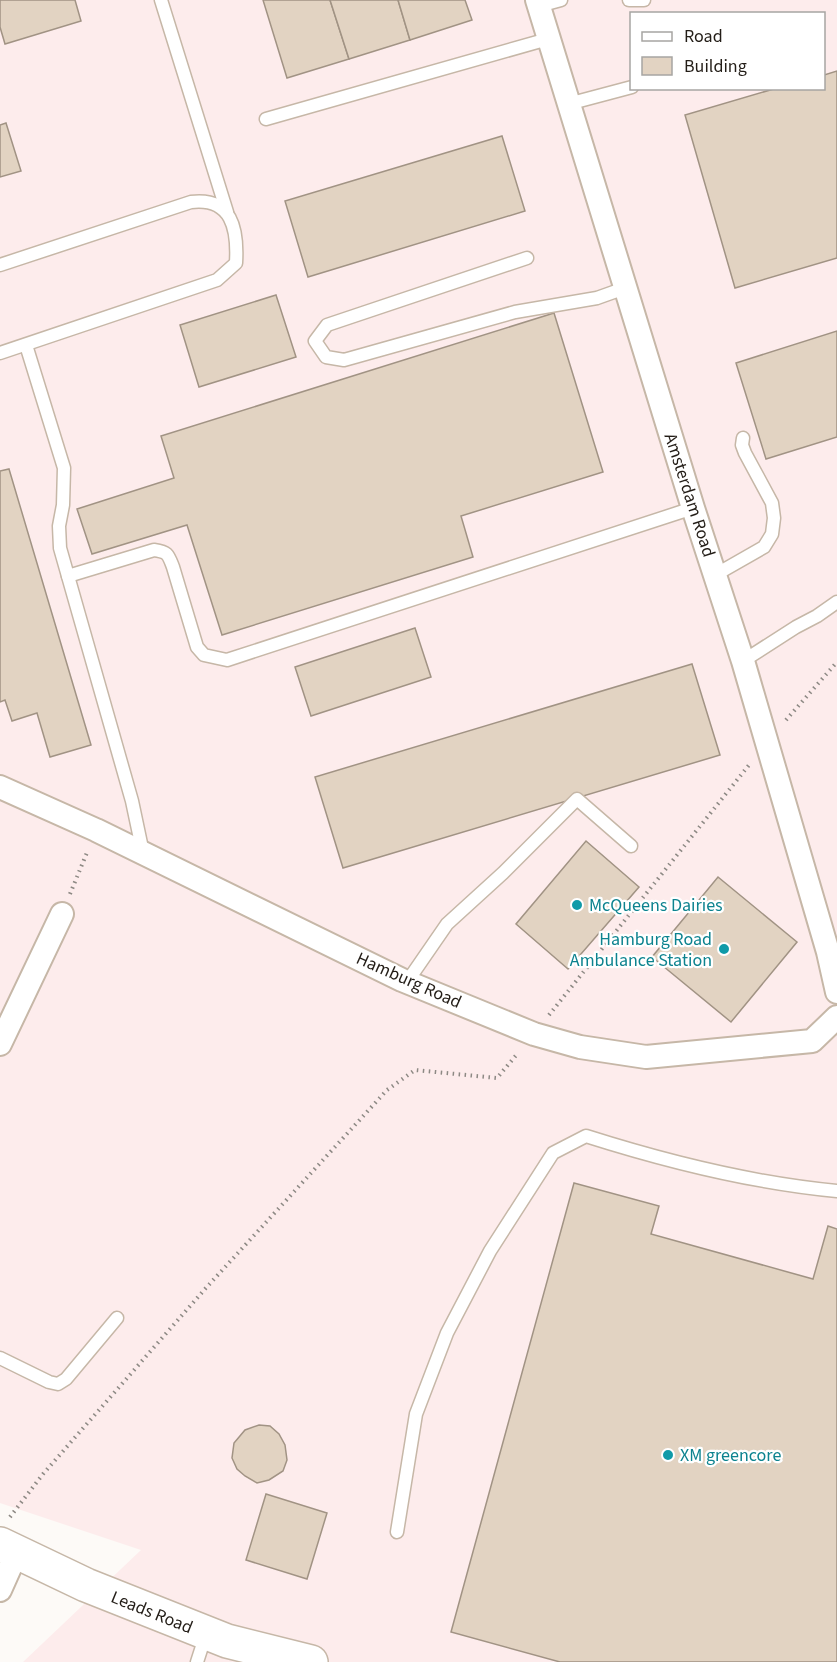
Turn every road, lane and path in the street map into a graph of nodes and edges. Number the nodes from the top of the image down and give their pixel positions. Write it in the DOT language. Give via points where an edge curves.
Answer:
graph roads {
  1 [pos="161,0"];
  2 [pos="561,0"];
  3 [pos="629,0"];
  4 [pos="644,0"];
  5 [pos="538,3"];
  6 [pos="548,39"];
  7 [pos="630,88"];
  8 [pos="568,104"];
  9 [pos="266,119"];
  10 [pos="228,213"];
  11 [pos="527,258"];
  12 [pos="0,265"];
  13 [pos="625,288"];
  14 [pos="26,345"];
  15 [pos="0,353"];
  16 [pos="743,438"];
  17 [pos="693,508"];
  18 [pos="715,575"];
  19 [pos="68,576"];
  20 [pos="837,602"];
  21 [pos="743,661"];
  22 [pos="837,662"];
  23 [pos="766,743"];
  24 [pos="0,787"];
  25 [pos="96,830"];
  26 [pos="631,846"];
  27 [pos="143,853"];
  28 [pos="62,914"];
  29 [pos="407,982"];
  30 [pos="837,992"];
  31 [pos="837,1017"];
  32 [pos="534,1034"];
  33 [pos="0,1044"];
  34 [pos="837,1191"];
  35 [pos="117,1318"];
  36 [pos="0,1358"];
  37 [pos="397,1532"];
  38 [pos="8,1539"];
  39 [pos="0,1590"];
  40 [pos="202,1648"];
  41 [pos="311,1662"];
  1 -- 10 [label="lane"];
  2 -- 5 [label="lane"];
  3 -- 4 [label="lane"];
  5 -- 6 [label="street, Amsterdam Road"];
  6 -- 8 [label="street, Amsterdam Road"];
  6 -- 9 [label="lane"];
  7 -- 8 [label="lane"];
  8 -- 13 [label="street, Amsterdam Road"];
  10 -- 12 [label="lane" via="218,204 191,202"];
  10 -- 14 [label="lane" via="237,242 236,263 217,280"];
  11 -- 13 [label="lane" via="327,325 315,341 326,357 344,360 515,312 597,298"];
  13 -- 17 [label="street, Amsterdam Road"];
  14 -- 15 [label="lane"];
  14 -- 19 [label="lane" via="64,468 59,526"];
  16 -- 18 [label="lane" via="745,453 772,502 772,534 764,547"];
  17 -- 18 [label="street, Amsterdam Road"];
  17 -- 19 [label="lane" via="227,660 204,655 197,647 170,557 165,552 154,550"];
  18 -- 21 [label="street, Amsterdam Road"];
  19 -- 27 [label="lane"];
  20 -- 21 [label="lane"];
  21 -- 23 [label="street, Amsterdam Road"];
  22 -- 23 [label="path"];
  23 -- 30 [label="street, Amsterdam Road"];
  23 -- 32 [label="path"];
  24 -- 25 [label="street, Hamburg Road"];
  25 -- 27 [label="street, Hamburg Road"];
  25 -- 28 [label="path"];
  26 -- 29 [label="lane" via="577,799 447,924"];
  27 -- 29 [label="street, Hamburg Road"];
  28 -- 33 [label="street"];
  29 -- 32 [label="street, Hamburg Road"];
  31 -- 32 [label="street, Hamburg Road" via="812,1041 646,1058 580,1047"];
  32 -- 38 [label="path" via="497,1078 416,1070 387,1090 43,1474"];
  34 -- 37 [label="lane" via="706,1170 586,1136 554,1153 490,1251 447,1333 417,1414"];
  35 -- 36 [label="lane" via="58,1384"];
  38 -- 39 [label="street"];
  38 -- 40 [label="main road, Leads Road"];
  40 -- 41 [label="main road, Leads Road" via="227,1641"];
}
